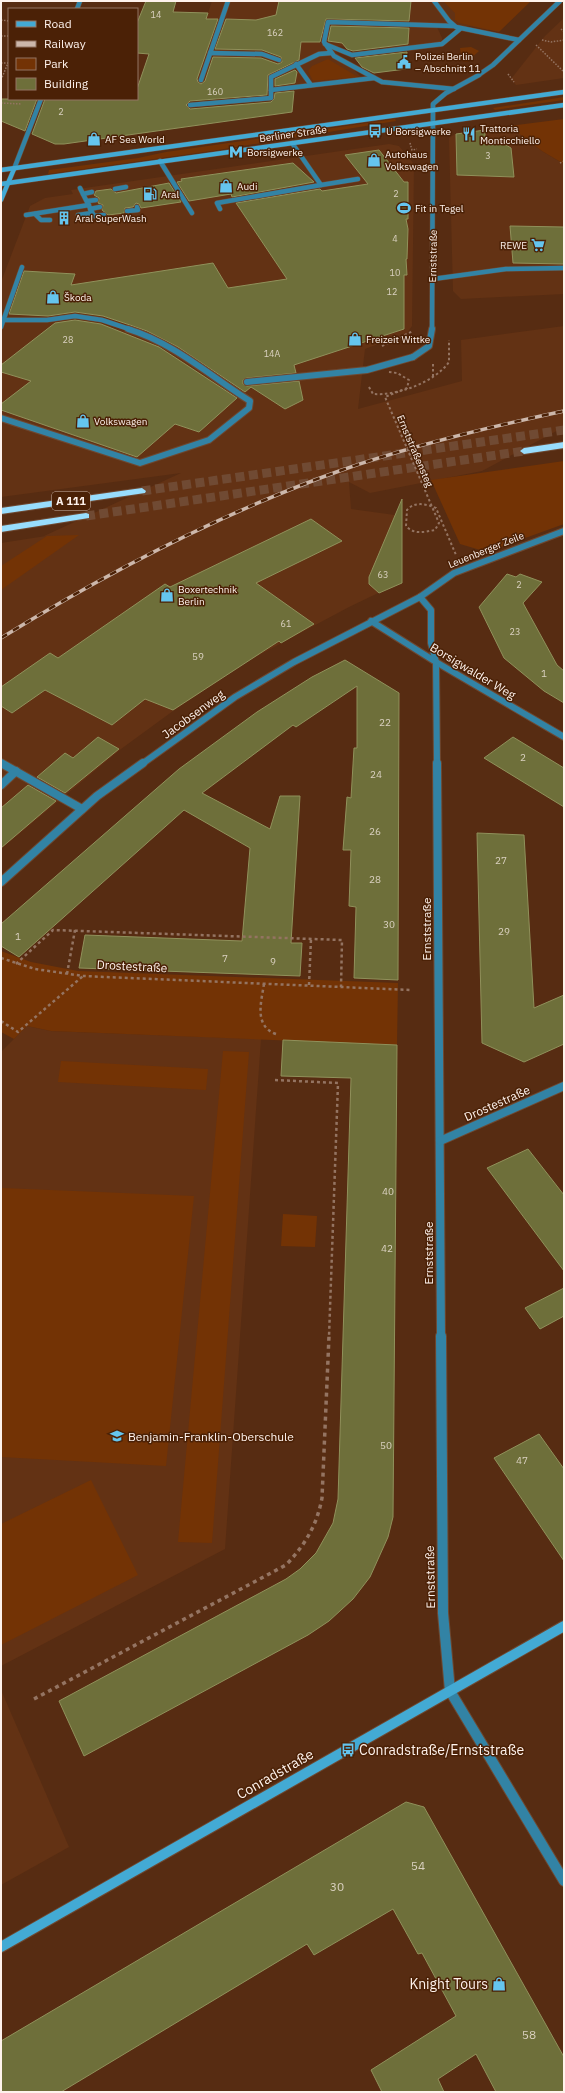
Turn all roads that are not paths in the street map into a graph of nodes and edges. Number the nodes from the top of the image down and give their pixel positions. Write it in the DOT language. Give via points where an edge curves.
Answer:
graph roads {
  1 [pos="228,1"];
  2 [pos="434,1"];
  3 [pos="560,1"];
  4 [pos="454,26"];
  5 [pos="460,28"];
  6 [pos="519,40"];
  7 [pos="325,44"];
  8 [pos="210,53"];
  9 [pos="331,53"];
  10 [pos="279,60"];
  11 [pos="296,64"];
  12 [pos="374,78"];
  13 [pos="201,80"];
  14 [pos="311,85"];
  15 [pos="454,89"];
  16 [pos="271,90"];
  17 [pos="564,92"];
  18 [pos="41,100"];
  19 [pos="190,105"];
  20 [pos="564,105"];
  21 [pos="434,110"];
  22 [pos="434,123"];
  23 [pos="292,143"];
  24 [pos="160,162"];
  25 [pos="14,169"];
  26 [pos="1,170"];
  27 [pos="358,179"];
  28 [pos="129,181"];
  29 [pos="8,183"];
  30 [pos="1,184"];
  31 [pos="321,185"];
  32 [pos="80,188"];
  33 [pos="115,189"];
  34 [pos="92,192"];
  35 [pos="83,194"];
  36 [pos="1,200"];
  37 [pos="96,200"];
  38 [pos="136,206"];
  39 [pos="89,207"];
  40 [pos="100,208"];
  41 [pos="220,209"];
  42 [pos="127,211"];
  43 [pos="192,213"];
  44 [pos="35,214"];
  45 [pos="26,215"];
  46 [pos="104,215"];
  47 [pos="78,216"];
  48 [pos="50,220"];
  49 [pos="22,268"];
  50 [pos="564,268"];
  51 [pos="433,279"];
  52 [pos="2,320"];
  53 [pos="1,327"];
  54 [pos="247,382"];
  55 [pos="1,418"];
  56 [pos="564,445"];
  57 [pos="524,451"];
  58 [pos="142,491"];
  59 [pos="1,510"];
  60 [pos="86,516"];
  61 [pos="1,529"];
  62 [pos="564,531"];
  63 [pos="420,597"];
  64 [pos="371,621"];
  65 [pos="436,662"];
  66 [pos="564,737"];
  67 [pos="1,763"];
  68 [pos="16,772"];
  69 [pos="1,785"];
  70 [pos="82,809"];
  71 [pos="1,882"];
  72 [pos="564,1086"];
  73 [pos="440,1142"];
  74 [pos="564,1626"];
  75 [pos="450,1691"];
  76 [pos="564,1881"];
  77 [pos="1,1947"];
  1 -- 8 [label="street"];
  2 -- 4 [label="street"];
  3 -- 6 [label="street"];
  4 -- 5 [label="street"];
  4 -- 7 [label="street" via="328,22"];
  5 -- 6 [label="street"];
  5 -- 7 [label="street" via="442,44 352,55"];
  6 -- 15 [label="street" via="493,65"];
  7 -- 9 [label="street"];
  8 -- 10 [label="street" via="262,54"];
  8 -- 13 [label="street"];
  9 -- 11 [label="street" via="319,54"];
  9 -- 12 [label="street"];
  11 -- 14 [label="street"];
  11 -- 16 [label="street" via="271,77"];
  12 -- 14 [label="street"];
  12 -- 15 [label="street" via="382,82"];
  14 -- 16 [label="street"];
  15 -- 21 [label="street" via="433,104"];
  16 -- 19 [label="street" via="271,98"];
  17 -- 21 [label="main road, Berliner Straße"];
  18 -- 25 [label="street"];
  20 -- 22 [label="main road, Berliner Straße"];
  21 -- 22 [label="street, Ernststraße"];
  21 -- 25 [label="main road, Berliner Straße"];
  22 -- 23 [label="main road, Berliner Straße"];
  22 -- 51 [label="street, Ernststraße"];
  23 -- 24 [label="main road, Berliner Straße"];
  23 -- 31 [label="street"];
  24 -- 29 [label="main road, Berliner Straße"];
  24 -- 43 [label="street"];
  25 -- 26 [label="main road, Berliner Straße"];
  25 -- 29 [label="main road"];
  27 -- 31 [label="street"];
  28 -- 33 [label="street" via="127,189"];
  29 -- 30 [label="main road, Berliner Straße"];
  29 -- 36 [label="main road"];
  31 -- 41 [label="street" via="217,203"];
  32 -- 35 [label="street"];
  34 -- 35 [label="street"];
  35 -- 39 [label="street"];
  37 -- 39 [label="street"];
  38 -- 42 [label="street" via="138,210"];
  39 -- 40 [label="street"];
  39 -- 44 [label="street"];
  39 -- 46 [label="street" via="94,216"];
  39 -- 47 [label="street"];
  44 -- 45 [label="street"];
  44 -- 48 [label="street" via="41,220"];
  49 -- 52 [label="street"];
  50 -- 51 [label="street" via="486,271"];
  51 -- 54 [label="street, Ernststraße" via="429,346 413,357 355,372"];
  52 -- 53 [label="street"];
  52 -- 55 [label="street" via="47,320 81,316 148,335 166,344 251,403 249,408 209,440 140,463"];
  56 -- 57 [label="highway"];
  58 -- 59 [label="highway, A 111"];
  60 -- 61 [label="highway, A 111"];
  62 -- 63 [label="street, Leuenberger Zeile" via="454,573"];
  63 -- 64 [label="street, Jacobsenweg"];
  63 -- 65 [label="street, Ernststraße" via="431,610 431,642"];
  64 -- 65 [label="street, Borsigwalder Weg"];
  64 -- 70 [label="street, Jacobsenweg" via="294,662 236,697"];
  65 -- 66 [label="street, Borsigwalder Weg"];
  65 -- 73 [label="street, Ernststraße"];
  67 -- 68 [label="street"];
  68 -- 69 [label="street"];
  68 -- 70 [label="street"];
  70 -- 71 [label="street, Jacobsenweg"];
  72 -- 73 [label="street, Drostestraße"];
  73 -- 75 [label="street, Ernststraße" via="443,1612"];
  74 -- 75 [label="main road, Conradstraße"];
  75 -- 76 [label="street, Ernststraße"];
  75 -- 77 [label="main road, Conradstraße"];
}
